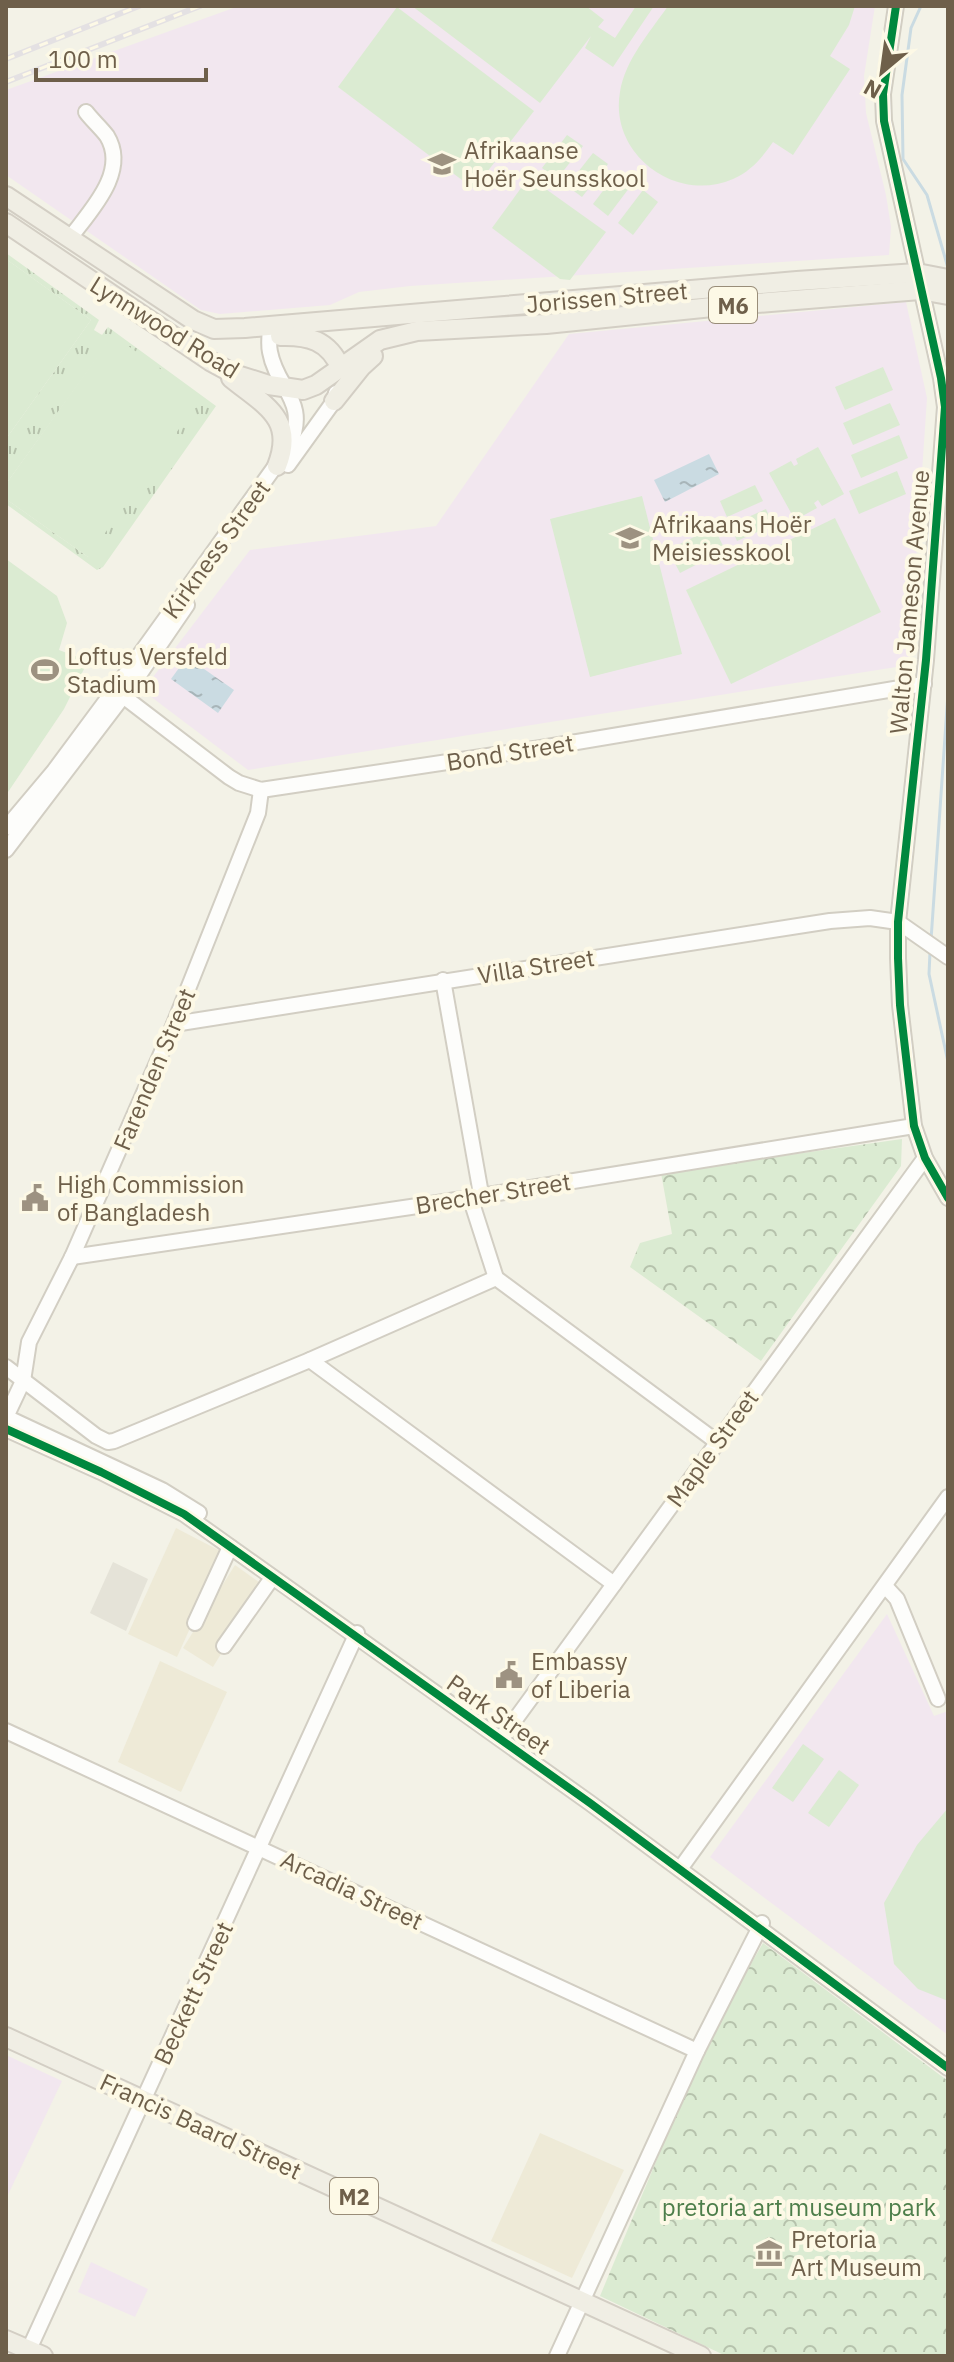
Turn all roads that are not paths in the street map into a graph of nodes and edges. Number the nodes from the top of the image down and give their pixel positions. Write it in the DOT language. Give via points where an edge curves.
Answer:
graph roads {
  1 [pos="896,6"];
  2 [pos="86,112"];
  3 [pos="6,196"];
  4 [pos="6,223"];
  5 [pos="70,238"];
  6 [pos="948,279"];
  7 [pos="926,284"];
  8 [pos="544,302"];
  9 [pos="410,313"];
  10 [pos="546,324"];
  11 [pos="270,332"];
  12 [pos="408,332"];
  13 [pos="210,361"];
  14 [pos="341,369"];
  15 [pos="288,390"];
  16 [pos="334,401"];
  17 [pos="277,466"];
  18 [pos="924,684"];
  19 [pos="122,689"];
  20 [pos="62,778"];
  21 [pos="261,790"];
  22 [pos="28,802"];
  23 [pos="12,831"];
  24 [pos="6,850"];
  25 [pos="898,922"];
  26 [pos="942,953"];
  27 [pos="443,980"];
  28 [pos="174,1024"];
  29 [pos="914,1126"];
  30 [pos="925,1158"];
  31 [pos="476,1196"];
  32 [pos="948,1198"];
  33 [pos="72,1257"];
  34 [pos="496,1278"];
  35 [pos="29,1342"];
  36 [pos="310,1360"];
  37 [pos="6,1366"];
  38 [pos="23,1381"];
  39 [pos="6,1417"];
  40 [pos="6,1429"];
  41 [pos="717,1442"];
  42 [pos="948,1497"];
  43 [pos="230,1547"];
  44 [pos="272,1578"];
  45 [pos="614,1584"];
  46 [pos="885,1586"];
  47 [pos="195,1623"];
  48 [pos="356,1634"];
  49 [pos="224,1646"];
  50 [pos="938,1699"];
  51 [pos="6,1731"];
  52 [pos="503,1736"];
  53 [pos="260,1847"];
  54 [pos="682,1866"];
  55 [pos="762,1924"];
  56 [pos="6,2037"];
  57 [pos="697,2051"];
  58 [pos="948,2056"];
  59 [pos="948,2068"];
  60 [pos="144,2100"];
  61 [pos="583,2301"];
  62 [pos="6,2340"];
  63 [pos="33,2354"];
  64 [pos="557,2356"];
  65 [pos="701,2356"];
  1 -- 7 [label="street, Walton Jameson Avenue" via="884,121"];
  2 -- 5 [label="street" via="108,138 112,172"];
  3 -- 5 [label="main road, Lynnwood Road / M6"];
  4 -- 13 [label="main road, Lynnwood Road"];
  5 -- 11 [label="main road, Lynnwood Road / M6" via="206,327"];
  6 -- 7 [label="main road, Jorissen Street / M6"];
  7 -- 8 [label="main road, Jorissen Street / M6" via="797,281"];
  7 -- 10 [label="main road, Jorissen Street / M6"];
  7 -- 18 [label="street, Walton Jameson Avenue" via="945,407"];
  8 -- 9 [label="main road, Jorissen Street / M6"];
  8 -- 10 [label="main road"];
  9 -- 11 [label="main road, Lynnwood Road / M6"];
  10 -- 12 [label="main road, Jorissen Street / M6"];
  11 -- 14 [label="main road" via="309,337 325,347"];
  11 -- 15 [label="street, Kirkness Street" via="271,357"];
  12 -- 14 [label="main road, M6" via="368,347"];
  12 -- 16 [label="main road" via="362,366"];
  13 -- 15 [label="main road, Lynnwood Road"];
  13 -- 17 [label="main road" via="278,419 284,437"];
  14 -- 15 [label="main road, M6" via="316,385"];
  14 -- 16 [label="street, Kirkness Street"];
  15 -- 17 [label="street, Kirkness Street" via="297,424"];
  16 -- 19 [label="street, Kirkness Street"];
  17 -- 19 [label="street, Kirkness Street"];
  18 -- 21 [label="street, Bond Street"];
  18 -- 25 [label="street, Walton Jameson Avenue"];
  19 -- 20 [label="street, Kirkness Street"];
  19 -- 21 [label="street" via="229,777"];
  19 -- 22 [label="street" via="105,702"];
  20 -- 22 [label="street"];
  20 -- 23 [label="street, Kirkness Street"];
  21 -- 28 [label="street, Farenden Street" via="258,813"];
  22 -- 23 [label="street"];
  23 -- 24 [label="street, Kirkness Street"];
  25 -- 26 [label="street"];
  25 -- 27 [label="street, Villa Street" via="830,921"];
  25 -- 29 [label="street, Walton Jameson Avenue" via="900,1005"];
  27 -- 28 [label="street, Villa Street"];
  27 -- 31 [label="street"];
  28 -- 33 [label="street, Farenden Street"];
  29 -- 30 [label="street, Walton Jameson Avenue"];
  29 -- 31 [label="street, Brecher Street"];
  30 -- 32 [label="street, Walton Jameson Avenue"];
  30 -- 41 [label="street, Maple Street"];
  31 -- 33 [label="street, Brecher Street"];
  31 -- 34 [label="street"];
  33 -- 35 [label="street, Farenden Street"];
  34 -- 36 [label="street"];
  34 -- 41 [label="street"];
  35 -- 37 [label="street, Farenden Street"];
  35 -- 38 [label="street, Farenden Street"];
  36 -- 38 [label="street" via="108,1442"];
  36 -- 45 [label="street"];
  37 -- 38 [label="street"];
  38 -- 39 [label="street, Farenden Street"];
  39 -- 48 [label="street, Park Street" via="177,1498"];
  40 -- 43 [label="street, Park Street" via="156,1499"];
  41 -- 45 [label="street, Maple Street"];
  42 -- 46 [label="street"];
  43 -- 44 [label="street, Park Street"];
  43 -- 47 [label="street"];
  44 -- 48 [label="street, Park Street"];
  44 -- 49 [label="street"];
  45 -- 52 [label="street, Maple Street"];
  46 -- 50 [label="street" via="897,1599"];
  46 -- 54 [label="street"];
  48 -- 52 [label="street, Park Street"];
  48 -- 53 [label="street, Beckett Street"];
  51 -- 53 [label="street, Arcadia Street"];
  52 -- 54 [label="street, Park Street"];
  53 -- 57 [label="street, Arcadia Street"];
  53 -- 60 [label="street, Beckett Street"];
  54 -- 55 [label="street, Park Street"];
  55 -- 57 [label="street"];
  55 -- 58 [label="street, Park Street"];
  55 -- 59 [label="street, Park Street"];
  56 -- 60 [label="main road, Francis Baard Street / M2"];
  57 -- 61 [label="street"];
  60 -- 61 [label="main road, Francis Baard Street / M2"];
  60 -- 63 [label="street, Beckett Street"];
  61 -- 64 [label="street"];
  61 -- 65 [label="main road, Francis Baard Street / M2"];
  62 -- 63 [label="main road"];
}
